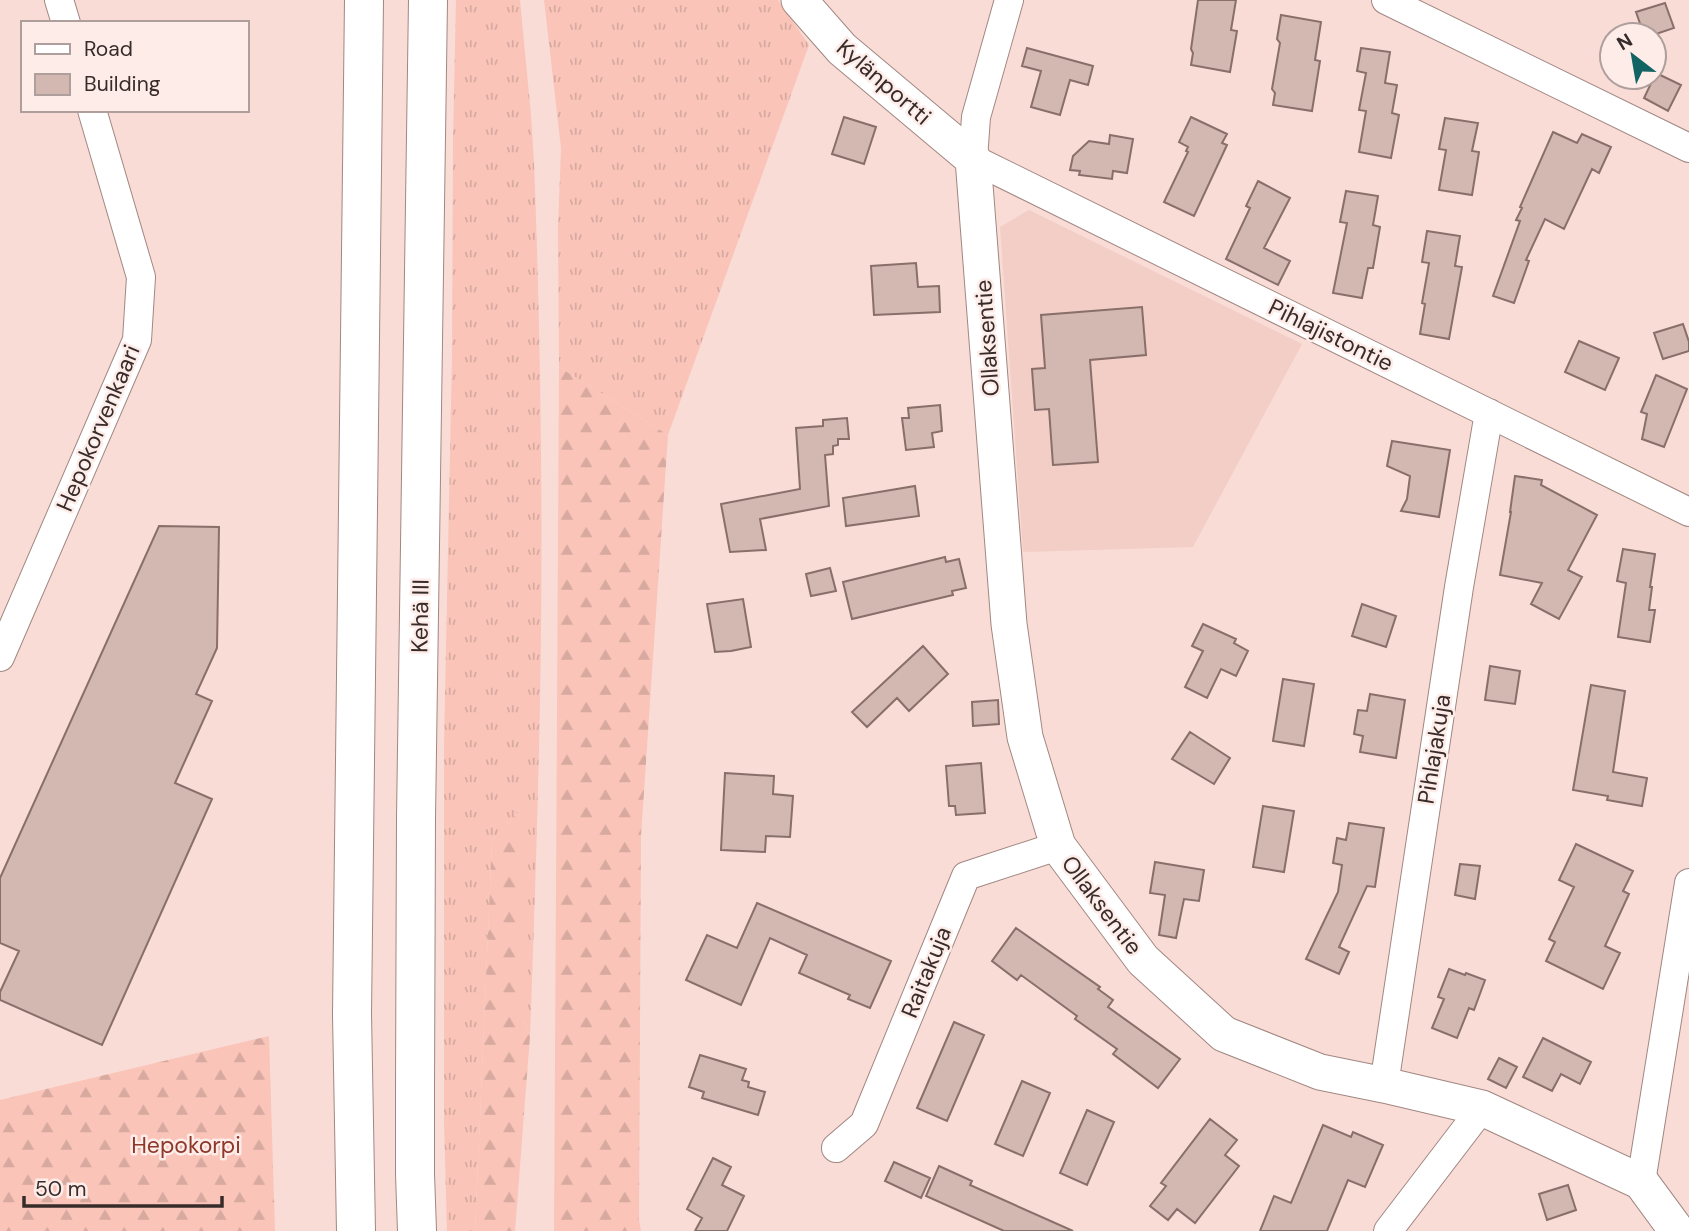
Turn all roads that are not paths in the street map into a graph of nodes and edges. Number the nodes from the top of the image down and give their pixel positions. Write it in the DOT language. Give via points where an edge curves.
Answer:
graph roads {
  1 [pos="59,0"];
  2 [pos="341,0"];
  3 [pos="364,0"];
  4 [pos="428,0"];
  5 [pos="799,0"];
  6 [pos="1009,0"];
  7 [pos="1387,0"];
  8 [pos="65,21"];
  9 [pos="93,112"];
  10 [pos="1689,148"];
  11 [pos="973,159"];
  12 [pos="363,160"];
  13 [pos="1489,413"];
  14 [pos="1689,512"];
  15 [pos="0,657"];
  16 [pos="1058,846"];
  17 [pos="1689,883"];
  18 [pos="1384,1085"];
  19 [pos="1482,1108"];
  20 [pos="836,1148"];
  21 [pos="1641,1182"];
  22 [pos="356,1231"];
  23 [pos="417,1231"];
  24 [pos="1388,1231"];
  25 [pos="1677,1231"];
  1 -- 8 [label="street"];
  2 -- 12 [label="highway"];
  3 -- 12 [label="highway"];
  4 -- 23 [label="highway, Kehä III" via="416,817"];
  5 -- 11 [label="street, Kylänportti" via="842,49"];
  6 -- 11 [label="street" via="976,117"];
  7 -- 10 [label="street"];
  9 -- 15 [label="street, Hepokorvenkaari" via="141,277 137,340"];
  11 -- 13 [label="street, Pihlajistontie"];
  11 -- 16 [label="street, Ollaksentie" via="1009,624 1025,737"];
  12 -- 22 [label="highway" via="352,1014"];
  13 -- 14 [label="street, Pihlajistontie"];
  13 -- 18 [label="street, Pihlajakuja"];
  16 -- 18 [label="street, Ollaksentie" via="1143,960 1224,1034 1320,1072"];
  16 -- 20 [label="street, Raitakuja" via="966,876 864,1124"];
  17 -- 21 [label="street"];
  18 -- 19 [label="street, Ollaksentie"];
  19 -- 21 [label="street, Ollaksentie"];
  19 -- 24 [label="street"];
  21 -- 25 [label="street, Ollaksentie"];
}
